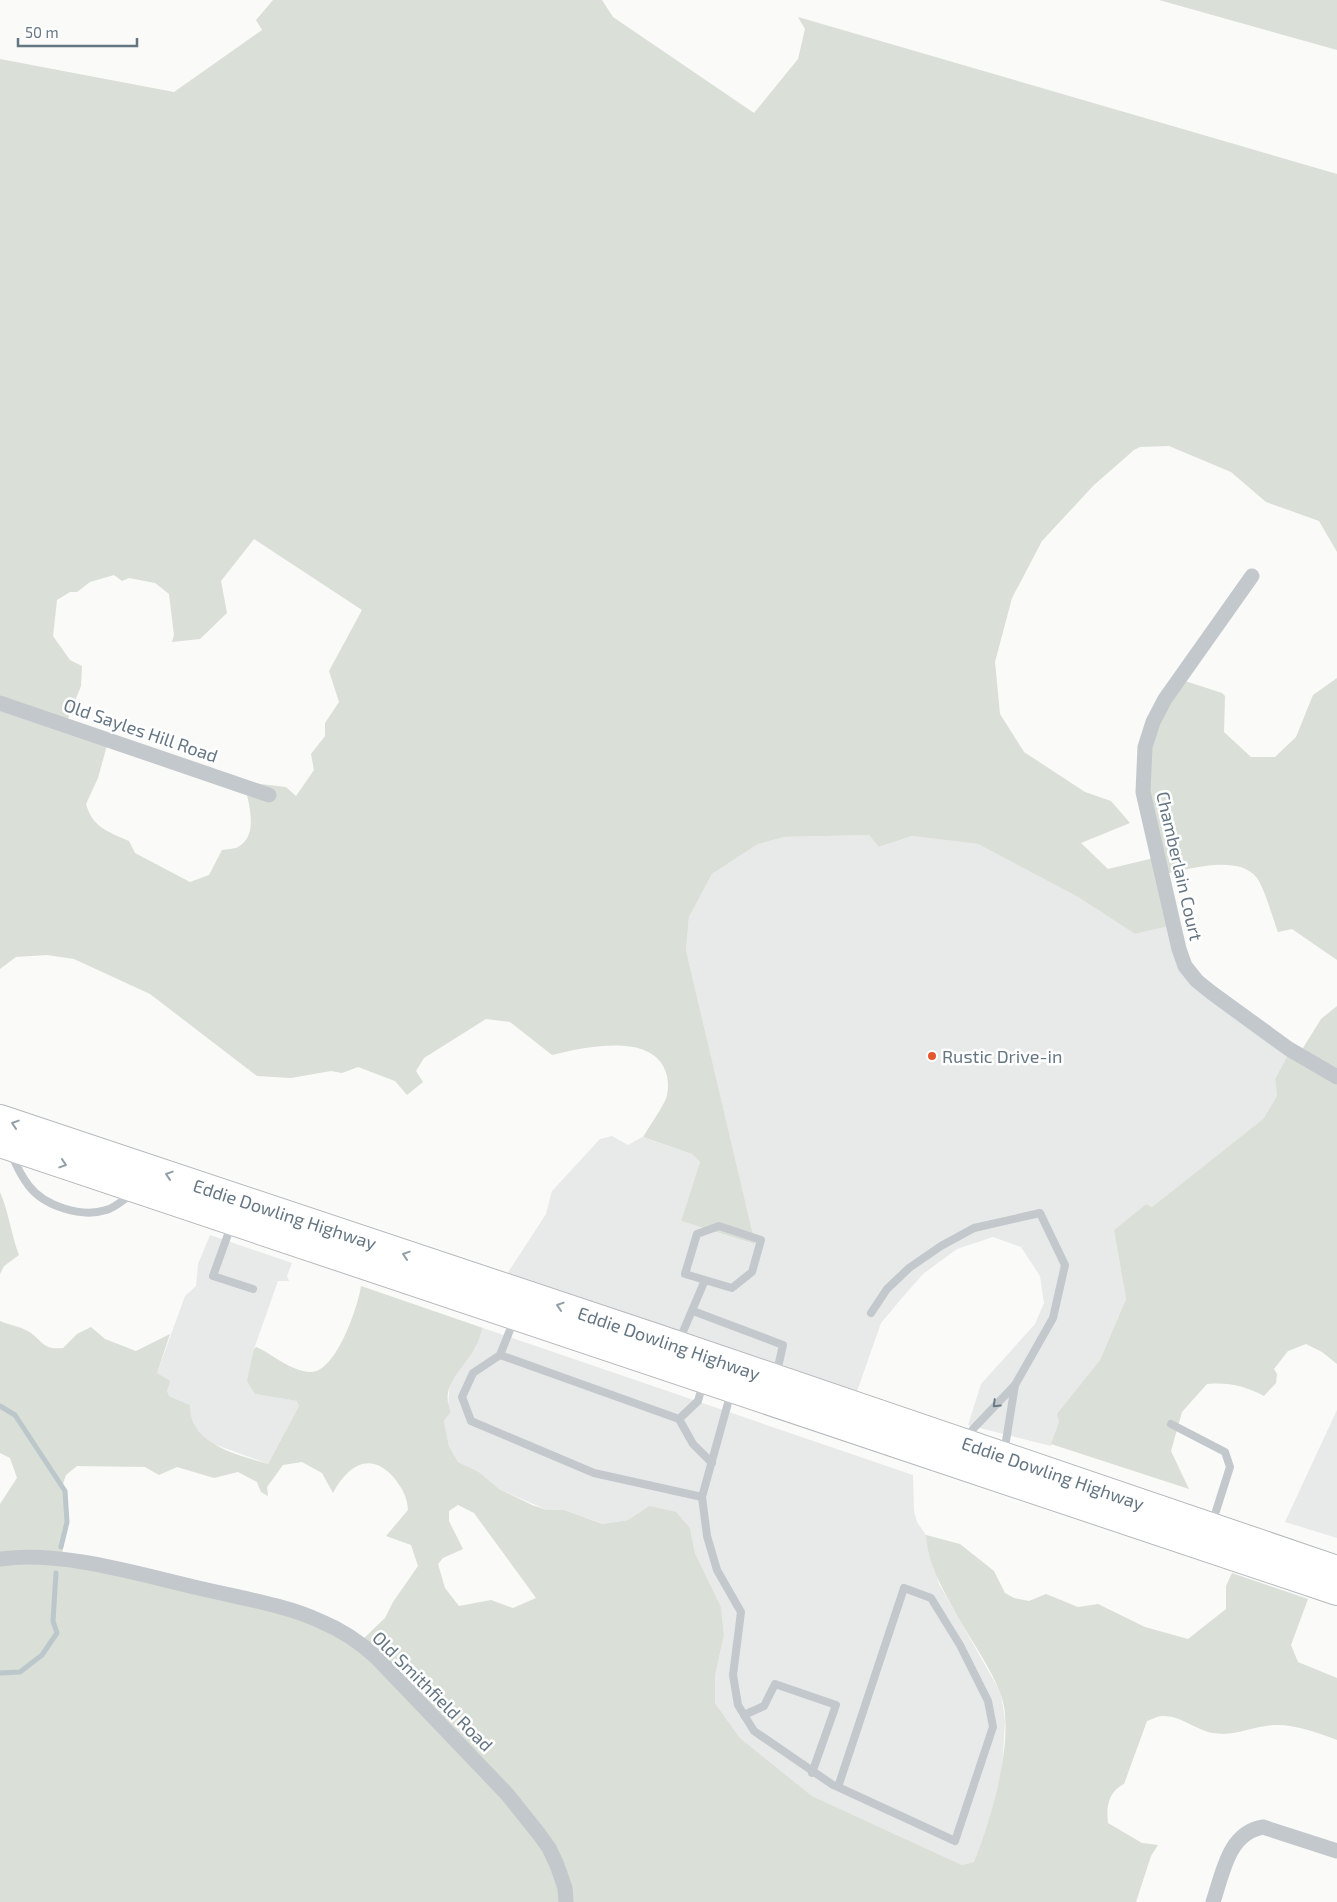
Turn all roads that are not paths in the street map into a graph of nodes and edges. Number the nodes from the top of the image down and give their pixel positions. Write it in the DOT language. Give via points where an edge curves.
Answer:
graph roads {
  1 [pos="1252,576"];
  2 [pos="0,703"];
  3 [pos="269,795"];
  4 [pos="1337,1077"];
  5 [pos="0,1119"];
  6 [pos="5,1144"];
  7 [pos="140,1189"];
  8 [pos="187,1205"];
  9 [pos="230,1226"];
  10 [pos="705,1280"];
  11 [pos="253,1289"];
  12 [pos="693,1311"];
  13 [pos="871,1313"];
  14 [pos="510,1330"];
  15 [pos="667,1341"];
  16 [pos="500,1355"];
  17 [pos="778,1367"];
  18 [pos="1015,1385"];
  19 [pos="700,1394"];
  20 [pos="728,1404"];
  21 [pos="679,1419"];
  22 [pos="1171,1424"];
  23 [pos="973,1429"];
  24 [pos="1006,1441"];
  25 [pos="712,1463"];
  26 [pos="702,1497"];
  27 [pos="1216,1511"];
  28 [pos="1337,1552"];
  29 [pos="0,1558"];
  30 [pos="1337,1570"];
  31 [pos="1337,1591"];
  32 [pos="1337,1607"];
  33 [pos="744,1715"];
  34 [pos="812,1773"];
  35 [pos="838,1787"];
  36 [pos="1337,1851"];
  37 [pos="566,1902"];
  38 [pos="1213,1902"];
  1 -- 4 [label="street, Chamberlain Court" via="1165,699 1153,722 1145,747 1143,792 1185,966 1197,980 1289,1049"];
  2 -- 3 [label="street, Old Sayles Hill Road"];
  15 -- 5 [label="highway, Eddie Dowling Highway, one-way"];
  6 -- 7 [label="highway, Eddie Dowling Highway, one-way"];
  6 -- 7 [label="lane" via="29,1186 48,1200 78,1213 108,1210"];
  7 -- 8 [label="highway, Eddie Dowling Highway"];
  8 -- 9 [label="highway"];
  8 -- 31 [label="highway, Eddie Dowling Highway"];
  9 -- 11 [label="lane" via="213,1276"];
  9 -- 14 [label="highway" via="280,1250 372,1285"];
  10 -- 10 [label="lane" via="686,1274 697,1234 720,1226 760,1240 752,1272 732,1288"];
  10 -- 12 [label="lane"];
  12 -- 15 [label="lane"];
  12 -- 17 [label="lane" via="783,1345"];
  13 -- 18 [label="lane" via="886,1289 941,1246 974,1228 1040,1213 1065,1265 1053,1318"];
  14 -- 16 [label="lane"];
  14 -- 19 [label="highway"];
  15 -- 17 [label="highway"];
  15 -- 30 [label="highway, Eddie Dowling Highway"];
  16 -- 21 [label="lane"];
  16 -- 26 [label="lane" via="474,1373 462,1397 471,1420 594,1472"];
  17 -- 23 [label="highway"];
  18 -- 23 [label="lane, one-way"];
  18 -- 24 [label="lane"];
  19 -- 20 [label="highway"];
  19 -- 21 [label="lane" via="698,1401"];
  20 -- 25 [label="lane"];
  20 -- 32 [label="highway"];
  21 -- 25 [label="lane" via="693,1444"];
  22 -- 27 [label="lane" via="1225,1452 1230,1467"];
  23 -- 24 [label="highway"];
  24 -- 27 [label="highway"];
  25 -- 26 [label="lane"];
  26 -- 33 [label="lane" via="707,1536 717,1570 741,1612 733,1674 738,1705"];
  27 -- 28 [label="highway"];
  29 -- 37 [label="street, Old Smithfield Road" via="35,1557 105,1567 269,1605 320,1620 354,1638 507,1794 549,1848"];
  33 -- 34 [label="lane" via="754,1731"];
  33 -- 34 [label="lane" via="764,1706 775,1684 836,1705"];
  34 -- 35 [label="lane"];
  35 -- 35 [label="lane" via="955,1841 993,1727 988,1701 960,1645 931,1598 904,1588"];
  36 -- 38 [label="street" via="1263,1827 1251,1829 1238,1839"];
}
